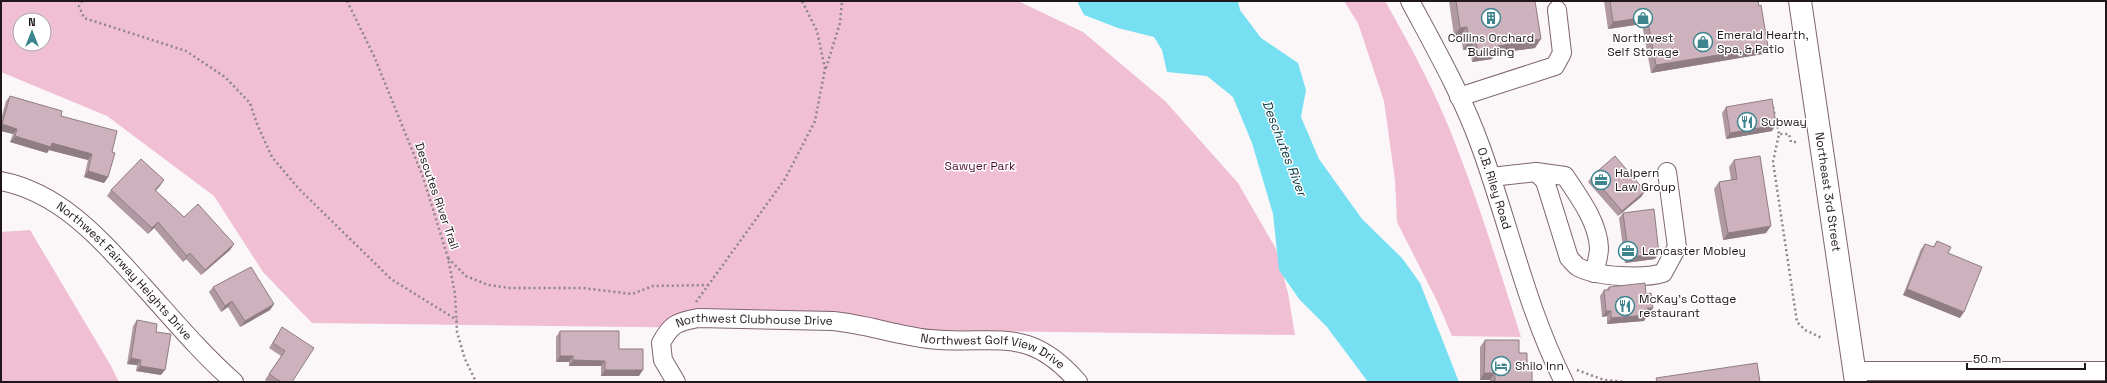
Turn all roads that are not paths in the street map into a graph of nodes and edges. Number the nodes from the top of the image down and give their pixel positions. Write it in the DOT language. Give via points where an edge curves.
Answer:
graph roads {
  1 [pos="1410,1"];
  2 [pos="1800,1"];
  3 [pos="1557,10"];
  4 [pos="1460,98"];
  5 [pos="1536,172"];
  6 [pos="1667,172"];
  7 [pos="1491,177"];
  8 [pos="1,181"];
  9 [pos="1594,273"];
  10 [pos="900,335"];
  11 [pos="2106,371"];
  12 [pos="1570,376"];
  13 [pos="1855,376"];
  14 [pos="234,382"];
  15 [pos="676,382"];
  16 [pos="1078,382"];
  1 -- 4 [label="street, O.B. Riley Road"];
  2 -- 13 [label="main road, Northeast 3rd Street"];
  3 -- 4 [label="street" via="1562,53 1555,66"];
  4 -- 7 [label="street, O.B. Riley Road"];
  5 -- 7 [label="street"];
  5 -- 9 [label="street" via="1544,181 1569,258 1577,267"];
  5 -- 9 [label="street" via="1565,176 1580,197 1594,224 1599,248"];
  6 -- 9 [label="street" via="1677,247 1668,267 1663,273 1652,276"];
  7 -- 12 [label="street, O.B. Riley Road" via="1546,342"];
  8 -- 14 [label="street, Northwest Fairway Heights Drive" via="38,192 73,214 106,245 208,360"];
  10 -- 15 [label="street, Northwest Clubhouse Drive" via="851,322 698,318 681,321 668,330 661,343 663,360"];
  10 -- 16 [label="street, Northwest Golf View Drive" via="931,339 1000,339 1024,343 1043,351 1064,366"];
  11 -- 13 [label="street"];
}
